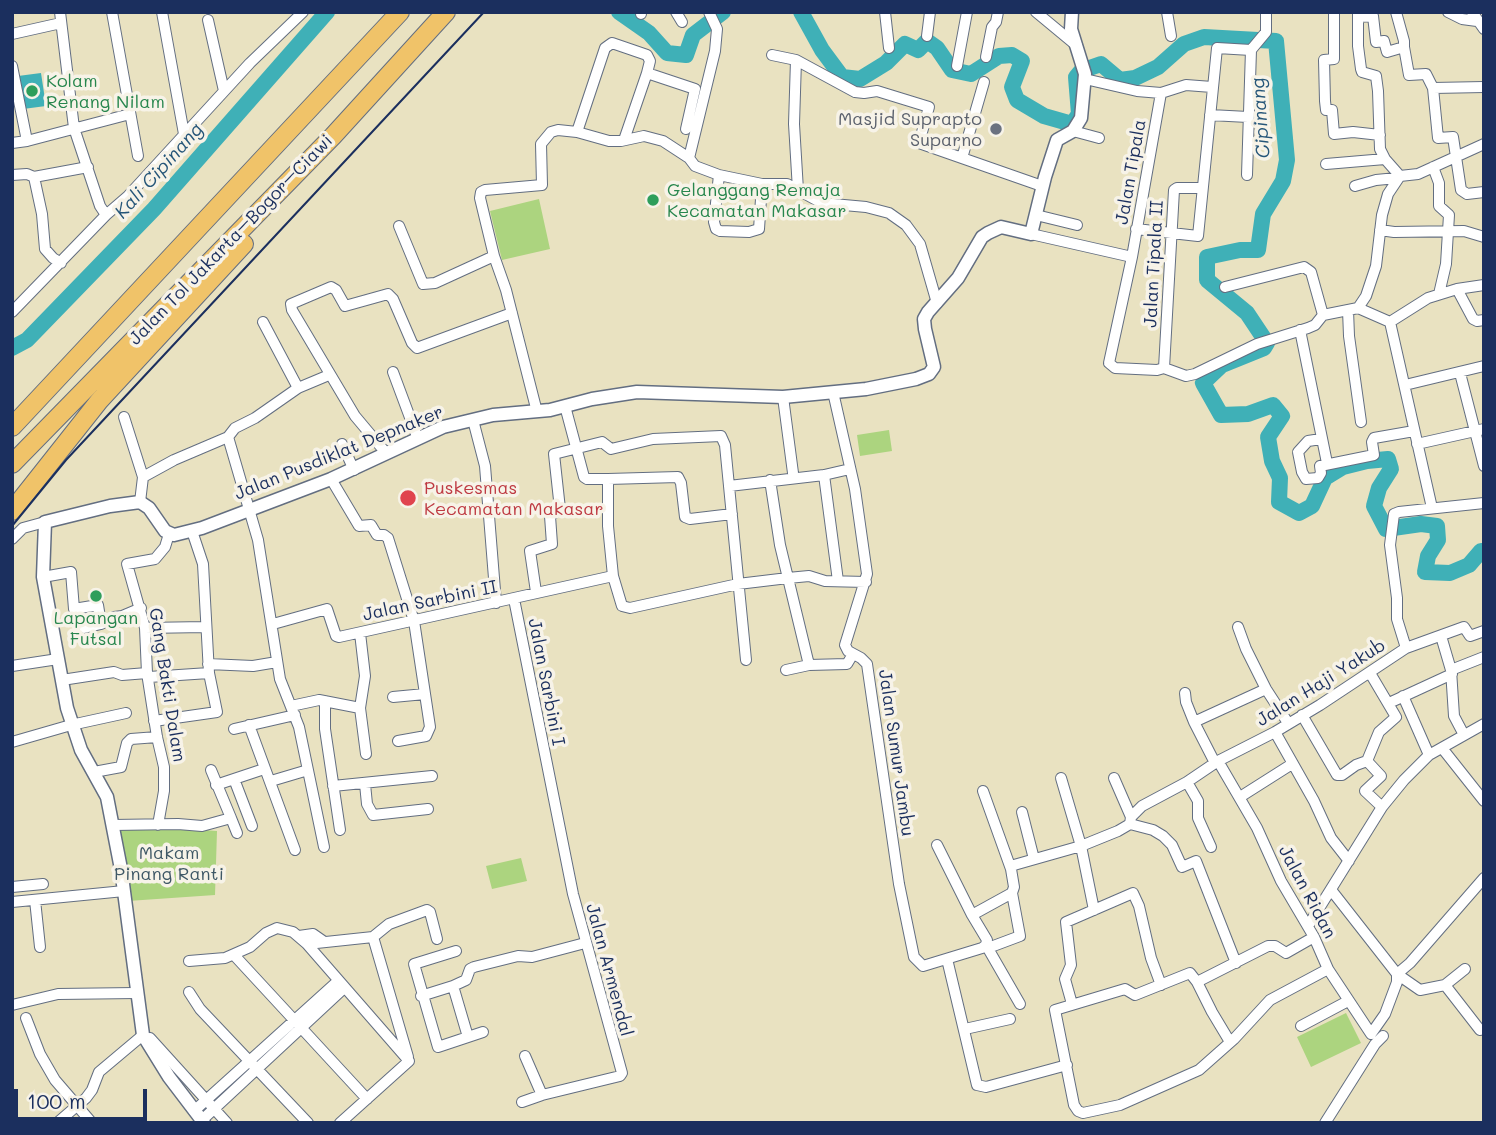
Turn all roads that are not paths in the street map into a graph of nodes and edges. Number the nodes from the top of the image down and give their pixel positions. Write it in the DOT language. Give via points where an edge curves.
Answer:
graph roads {
  1 [pos="112,12"];
  2 [pos="162,12"];
  3 [pos="303,12"];
  4 [pos="400,12"];
  5 [pos="446,12"];
  6 [pos="709,12"];
  7 [pos="886,12"];
  8 [pos="930,12"];
  9 [pos="967,12"];
  10 [pos="998,12"];
  11 [pos="1036,12"];
  12 [pos="1072,12"];
  13 [pos="1167,12"];
  14 [pos="1266,12"];
  15 [pos="1334,12"];
  16 [pos="1396,12"];
  17 [pos="1448,12"];
  18 [pos="1358,15"];
  19 [pos="60,18"];
  20 [pos="208,20"];
  21 [pos="1477,21"];
  22 [pos="12,34"];
  23 [pos="927,36"];
  24 [pos="1171,36"];
  25 [pos="1404,47"];
  26 [pos="889,48"];
  27 [pos="1254,48"];
  28 [pos="1079,50"];
  29 [pos="772,55"];
  30 [pos="986,57"];
  31 [pos="796,60"];
  32 [pos="12,66"];
  33 [pos="957,66"];
  34 [pos="647,73"];
  35 [pos="1085,76"];
  36 [pos="985,82"];
  37 [pos="1212,87"];
  38 [pos="1484,87"];
  39 [pos="1433,89"];
  40 [pos="224,91"];
  41 [pos="1161,93"];
  42 [pos="130,114"];
  43 [pos="1210,115"];
  44 [pos="1248,117"];
  45 [pos="74,128"];
  46 [pos="686,129"];
  47 [pos="1073,131"];
  48 [pos="577,132"];
  49 [pos="184,134"];
  50 [pos="1380,135"];
  51 [pos="333,136"];
  52 [pos="1099,138"];
  53 [pos="624,140"];
  54 [pos="27,141"];
  55 [pos="12,143"];
  56 [pos="1484,144"];
  57 [pos="138,156"];
  58 [pos="689,158"];
  59 [pos="962,158"];
  60 [pos="1456,158"];
  61 [pos="1385,159"];
  62 [pos="1326,163"];
  63 [pos="88,167"];
  64 [pos="1433,167"];
  65 [pos="12,175"];
  66 [pos="719,175"];
  67 [pos="1247,175"];
  68 [pos="34,177"];
  69 [pos="1398,177"];
  70 [pos="762,184"];
  71 [pos="1042,186"];
  72 [pos="1355,186"];
  73 [pos="1202,188"];
  74 [pos="798,190"];
  75 [pos="1484,192"];
  76 [pos="106,215"];
  77 [pos="1036,215"];
  78 [pos="1077,225"];
  79 [pos="398,226"];
  80 [pos="1136,229"];
  81 [pos="1380,230"];
  82 [pos="1448,232"];
  83 [pos="1031,234"];
  84 [pos="1170,234"];
  85 [pos="1484,237"];
  86 [pos="494,257"];
  87 [pos="1132,257"];
  88 [pos="61,263"];
  89 [pos="1484,285"];
  90 [pos="1225,287"];
  91 [pos="1457,289"];
  92 [pos="1438,294"];
  93 [pos="937,303"];
  94 [pos="1353,309"];
  95 [pos="12,312"];
  96 [pos="512,313"];
  97 [pos="1323,315"];
  98 [pos="1484,320"];
  99 [pos="263,322"];
  100 [pos="1390,322"];
  101 [pos="1300,330"];
  102 [pos="1484,366"];
  103 [pos="1164,368"];
  104 [pos="393,372"];
  105 [pos="1460,373"];
  106 [pos="329,375"];
  107 [pos="1405,385"];
  108 [pos="298,388"];
  109 [pos="833,392"];
  110 [pos="783,397"];
  111 [pos="565,406"];
  112 [pos="537,412"];
  113 [pos="124,417"];
  114 [pos="473,420"];
  115 [pos="1361,422"];
  116 [pos="12,427"];
  117 [pos="1479,430"];
  118 [pos="1414,431"];
  119 [pos="228,437"];
  120 [pos="418,439"];
  121 [pos="1321,439"];
  122 [pos="342,444"];
  123 [pos="1416,444"];
  124 [pos="576,447"];
  125 [pos="386,453"];
  126 [pos="1327,463"];
  127 [pos="12,464"];
  128 [pos="1484,466"];
  129 [pos="850,469"];
  130 [pos="354,470"];
  131 [pos="793,473"];
  132 [pos="824,475"];
  133 [pos="143,477"];
  134 [pos="608,479"];
  135 [pos="331,480"];
  136 [pos="769,480"];
  137 [pos="729,486"];
  138 [pos="140,502"];
  139 [pos="1484,503"];
  140 [pos="1432,508"];
  141 [pos="250,509"];
  142 [pos="12,511"];
  143 [pos="732,514"];
  144 [pos="45,522"];
  145 [pos="191,531"];
  146 [pos="169,534"];
  147 [pos="12,539"];
  148 [pos="613,576"];
  149 [pos="43,577"];
  150 [pos="788,578"];
  151 [pos="838,581"];
  152 [pos="866,582"];
  153 [pos="738,584"];
  154 [pos="536,592"];
  155 [pos="513,599"];
  156 [pos="496,603"];
  157 [pos="141,608"];
  158 [pos="414,621"];
  159 [pos="101,624"];
  160 [pos="273,624"];
  161 [pos="205,627"];
  162 [pos="1238,627"];
  163 [pos="84,628"];
  164 [pos="145,628"];
  165 [pos="1484,631"];
  166 [pos="360,633"];
  167 [pos="1441,636"];
  168 [pos="1406,648"];
  169 [pos="853,654"];
  170 [pos="1484,657"];
  171 [pos="58,659"];
  172 [pos="746,660"];
  173 [pos="277,662"];
  174 [pos="809,665"];
  175 [pos="12,666"];
  176 [pos="208,668"];
  177 [pos="786,670"];
  178 [pos="1451,672"];
  179 [pos="1370,673"];
  180 [pos="148,675"];
  181 [pos="62,680"];
  182 [pos="1266,689"];
  183 [pos="1185,693"];
  184 [pos="425,694"];
  185 [pos="1402,696"];
  186 [pos="393,697"];
  187 [pos="325,701"];
  188 [pos="1388,703"];
  189 [pos="360,708"];
  190 [pos="293,710"];
  191 [pos="127,713"];
  192 [pos="1302,715"];
  193 [pos="154,721"];
  194 [pos="1194,722"];
  195 [pos="1288,723"];
  196 [pos="1484,724"];
  197 [pos="71,725"];
  198 [pos="250,725"];
  199 [pos="234,729"];
  200 [pos="1275,732"];
  201 [pos="1464,735"];
  202 [pos="156,737"];
  203 [pos="398,741"];
  204 [pos="12,742"];
  205 [pos="1442,748"];
  206 [pos="366,754"];
  207 [pos="1429,755"];
  208 [pos="1367,761"];
  209 [pos="1217,762"];
  210 [pos="1292,764"];
  211 [pos="264,769"];
  212 [pos="308,770"];
  213 [pos="211,771"];
  214 [pos="94,772"];
  215 [pos="548,772"];
  216 [pos="432,776"];
  217 [pos="1061,778"];
  218 [pos="1114,778"];
  219 [pos="234,779"];
  220 [pos="271,781"];
  221 [pos="1187,782"];
  222 [pos="365,783"];
  223 [pos="216,785"];
  224 [pos="332,786"];
  225 [pos="983,792"];
  226 [pos="1240,797"];
  227 [pos="1484,801"];
  228 [pos="1382,807"];
  229 [pos="428,809"];
  230 [pos="1022,812"];
  231 [pos="231,818"];
  232 [pos="1131,820"];
  233 [pos="159,824"];
  234 [pos="113,825"];
  235 [pos="252,826"];
  236 [pos="340,830"];
  237 [pos="237,833"];
  238 [pos="937,845"];
  239 [pos="1081,846"];
  240 [pos="324,847"];
  241 [pos="1211,847"];
  242 [pos="295,850"];
  243 [pos="1034,859"];
  244 [pos="1349,861"];
  245 [pos="1011,869"];
  246 [pos="1484,878"];
  247 [pos="43,884"];
  248 [pos="12,887"];
  249 [pos="124,891"];
  250 [pos="1332,891"];
  251 [pos="1012,893"];
  252 [pos="34,900"];
  253 [pos="12,902"];
  254 [pos="1094,910"];
  255 [pos="972,915"];
  256 [pos="1308,926"];
  257 [pos="300,937"];
  258 [pos="373,937"];
  259 [pos="1314,937"];
  260 [pos="438,939"];
  261 [pos="585,943"];
  262 [pos="40,947"];
  263 [pos="987,947"];
  264 [pos="456,951"];
  265 [pos="234,955"];
  266 [pos="947,960"];
  267 [pos="189,961"];
  268 [pos="1236,963"];
  269 [pos="1328,969"];
  270 [pos="1465,969"];
  271 [pos="1397,974"];
  272 [pos="1197,982"];
  273 [pos="341,984"];
  274 [pos="1161,985"];
  275 [pos="1445,985"];
  276 [pos="453,986"];
  277 [pos="189,992"];
  278 [pos="421,996"];
  279 [pos="137,998"];
  280 [pos="1348,1001"];
  281 [pos="1020,1004"];
  282 [pos="1072,1004"];
  283 [pos="12,1005"];
  284 [pos="26,1018"];
  285 [pos="1010,1019"];
  286 [pos="298,1024"];
  287 [pos="399,1026"];
  288 [pos="1301,1026"];
  289 [pos="965,1029"];
  290 [pos="1480,1030"];
  291 [pos="383,1031"];
  292 [pos="483,1032"];
  293 [pos="1383,1036"];
  294 [pos="468,1037"];
  295 [pos="142,1040"];
  296 [pos="1230,1042"];
  297 [pos="525,1056"];
  298 [pos="409,1061"];
  299 [pos="253,1065"];
  300 [pos="1067,1065"];
  301 [pos="542,1095"];
  302 [pos="367,1099"];
  303 [pos="522,1102"];
  304 [pos="210,1104"];
  305 [pos="77,1106"];
  306 [pos="200,1118"];
  307 [pos="57,1123"];
  308 [pos="92,1123"];
  309 [pos="227,1123"];
  310 [pos="308,1123"];
  311 [pos="341,1123"];
  312 [pos="1325,1123"];
  1 -- 42 [label="street"];
  2 -- 49 [label="street"];
  3 -- 40 [label="street"];
  4 -- 116 [label="highway, Jalan Tol Jakarta–Bogor–Ciawi"];
  5 -- 51 [label="highway, Jalan Tol Jakarta–Bogor–Ciawi"];
  6 -- 58 [label="street" via="716,29 715,51"];
  7 -- 26 [label="street"];
  8 -- 23 [label="street"];
  9 -- 33 [label="street"];
  10 -- 30 [label="street"];
  11 -- 28 [label="street"];
  12 -- 28 [label="street" via="1071,29"];
  13 -- 24 [label="street"];
  14 -- 27 [label="street" via="1266,32"];
  15 -- 50 [label="street" via="1335,59 1324,60 1324,64 1326,110 1332,110 1334,134"];
  16 -- 25 [label="street"];
  17 -- 21 [label="street"];
  18 -- 25 [label="street" via="1373,16 1376,41 1384,41 1387,52"];
  18 -- 50 [label="street" via="1361,69 1376,76"];
  19 -- 22 [label="street"];
  19 -- 45 [label="street"];
  20 -- 40 [label="street"];
  25 -- 39 [label="street" via="1409,75 1426,74"];
  27 -- 37 [label="street" via="1217,48"];
  27 -- 44 [label="street"];
  28 -- 35 [label="street"];
  29 -- 31 [label="street"];
  31 -- 59 [label="street" via="855,92 877,91 929,107 919,143"];
  31 -- 74 [label="street"];
  32 -- 54 [label="street"];
  34 -- 46 [label="street" via="695,89"];
  34 -- 48 [label="street" via="647,55 608,44"];
  34 -- 53 [label="street"];
  35 -- 41 [label="street" via="1136,91"];
  35 -- 47 [label="street" via="1083,110"];
  36 -- 59 [label="street"];
  37 -- 41 [label="street" via="1186,85"];
  37 -- 43 [label="street"];
  38 -- 39 [label="street"];
  39 -- 60 [label="street" via="1438,138 1453,137"];
  40 -- 49 [label="street"];
  41 -- 80 [label="street, Jalan Tipala"];
  42 -- 45 [label="street"];
  42 -- 57 [label="street"];
  43 -- 44 [label="street"];
  43 -- 73 [label="street"];
  44 -- 67 [label="street"];
  45 -- 54 [label="street"];
  45 -- 63 [label="street"];
  47 -- 52 [label="street"];
  47 -- 71 [label="street" via="1057,140"];
  48 -- 53 [label="street" via="609,141"];
  48 -- 86 [label="street" via="558,130 544,139 542,185 481,192"];
  49 -- 76 [label="street"];
  50 -- 61 [label="street"];
  51 -- 127 [label="highway, Jalan Tol Jakarta–Bogor–Ciawi"];
  51 -- 142 [label="highway" via="296,188 99,401"];
  53 -- 58 [label="street" via="644,136 663,141"];
  54 -- 55 [label="street"];
  56 -- 60 [label="street"];
  58 -- 66 [label="street" via="695,166"];
  59 -- 71 [label="street"];
  60 -- 64 [label="street"];
  60 -- 75 [label="street" via="1461,190"];
  61 -- 62 [label="street"];
  61 -- 69 [label="street"];
  63 -- 68 [label="street"];
  63 -- 76 [label="street"];
  64 -- 69 [label="street"];
  64 -- 82 [label="street" via="1439,206 1450,215"];
  65 -- 68 [label="street"];
  66 -- 70 [label="street"];
  66 -- 70 [label="street" via="714,222 720,231 759,229"];
  68 -- 88 [label="street" via="45,249"];
  69 -- 72 [label="street"];
  69 -- 81 [label="street" via="1388,194"];
  70 -- 74 [label="street" via="787,184"];
  71 -- 77 [label="street"];
  73 -- 84 [label="street, Jalan Tipala II" via="1175,189"];
  73 -- 84 [label="street" via="1198,236"];
  74 -- 93 [label="street" via="822,203 878,209 906,225 920,244"];
  76 -- 88 [label="street"];
  77 -- 78 [label="street"];
  77 -- 83 [label="street"];
  79 -- 86 [label="street" via="423,284"];
  80 -- 84 [label="street"];
  80 -- 87 [label="street, Jalan Tipala"];
  81 -- 82 [label="street"];
  81 -- 94 [label="street" via="1376,266 1366,296"];
  82 -- 85 [label="street"];
  82 -- 92 [label="street"];
  83 -- 87 [label="street"];
  83 -- 93 [label="street, Jalan Pusdiklat Depnaker" via="1000,227 982,237"];
  84 -- 103 [label="street, Jalan Tipala II"];
  86 -- 96 [label="street"];
  87 -- 103 [label="street, Jalan Tipala" via="1109,363 1115,368"];
  88 -- 95 [label="street"];
  89 -- 91 [label="street"];
  90 -- 97 [label="street" via="1304,267 1311,272"];
  91 -- 92 [label="street"];
  91 -- 98 [label="street" via="1473,319"];
  92 -- 100 [label="street"];
  93 -- 109 [label="street, Jalan Pusdiklat Depnaker" via="924,320 934,367 929,374"];
  94 -- 97 [label="street"];
  94 -- 100 [label="street"];
  94 -- 115 [label="street" via="1349,336"];
  96 -- 106 [label="street" via="417,348 391,296 345,306 331,287 293,302 291,307"];
  96 -- 112 [label="street"];
  97 -- 101 [label="street" via="1315,325"];
  99 -- 108 [label="street"];
  100 -- 107 [label="street"];
  101 -- 103 [label="street" via="1186,376"];
  101 -- 121 [label="street"];
  102 -- 105 [label="street"];
  104 -- 120 [label="street"];
  105 -- 107 [label="street"];
  105 -- 117 [label="street"];
  106 -- 108 [label="street"];
  106 -- 125 [label="street"];
  107 -- 118 [label="street"];
  108 -- 119 [label="street"];
  109 -- 110 [label="street, Jalan Pusdiklat Depnaker"];
  109 -- 129 [label="street, Jalan Sumur Jambu"];
  110 -- 111 [label="street, Jalan Pusdiklat Depnaker" via="653,391"];
  110 -- 131 [label="street"];
  111 -- 112 [label="street, Jalan Pusdiklat Depnaker"];
  111 -- 124 [label="street"];
  112 -- 114 [label="street, Jalan Pusdiklat Depnaker"];
  113 -- 133 [label="street"];
  114 -- 120 [label="street, Jalan Pusdiklat Depnaker"];
  114 -- 156 [label="street" via="485,466"];
  117 -- 123 [label="street"];
  117 -- 128 [label="street"];
  118 -- 123 [label="street"];
  118 -- 126 [label="street" via="1374,438 1374,455"];
  119 -- 133 [label="street"];
  119 -- 141 [label="street"];
  120 -- 125 [label="street, Jalan Pusdiklat Depnaker"];
  121 -- 126 [label="street"];
  121 -- 126 [label="street" via="1308,441 1298,452 1303,476 1318,478 1320,466"];
  122 -- 130 [label="street"];
  123 -- 140 [label="street"];
  124 -- 134 [label="street" via="584,477"];
  124 -- 137 [label="street" via="603,442 611,449 653,439 721,436"];
  124 -- 154 [label="street" via="553,456 560,511 550,516 551,546 530,551"];
  125 -- 130 [label="street, Jalan Pusdiklat Depnaker"];
  129 -- 132 [label="street"];
  129 -- 152 [label="street, Jalan Sumur Jambu"];
  130 -- 135 [label="street, Jalan Pusdiklat Depnaker"];
  132 -- 136 [label="street"];
  132 -- 151 [label="street"];
  133 -- 138 [label="street"];
  134 -- 143 [label="street" via="678,477 685,517"];
  134 -- 148 [label="street"];
  135 -- 141 [label="street, Jalan Pusdiklat Depnaker"];
  135 -- 158 [label="street" via="359,526 371,525 377,535 388,538"];
  136 -- 137 [label="street"];
  136 -- 150 [label="street"];
  137 -- 143 [label="street"];
  138 -- 144 [label="street"];
  138 -- 146 [label="street"];
  139 -- 140 [label="street"];
  140 -- 168 [label="street" via="1399,512 1392,521 1397,619"];
  141 -- 145 [label="street, Jalan Pusdiklat Depnaker"];
  141 -- 160 [label="street"];
  143 -- 153 [label="street"];
  144 -- 147 [label="street" via="23,528"];
  144 -- 149 [label="street"];
  145 -- 146 [label="street, Jalan Pusdiklat Depnaker"];
  145 -- 161 [label="street" via="203,564"];
  146 -- 157 [label="street, Gang Bakti Dalam" via="155,559 127,564"];
  148 -- 153 [label="street" via="620,602 627,608"];
  148 -- 154 [label="street, Jalan Sarbini II"];
  149 -- 159 [label="street" via="71,572 74,609 98,605"];
  149 -- 171 [label="street"];
  150 -- 151 [label="street"];
  150 -- 153 [label="street"];
  150 -- 174 [label="street"];
  151 -- 152 [label="street"];
  152 -- 169 [label="street, Jalan Sumur Jambu" via="846,639"];
  153 -- 172 [label="street"];
  154 -- 155 [label="street, Jalan Sarbini II"];
  155 -- 156 [label="street, Jalan Sarbini II"];
  155 -- 215 [label="street, Jalan Sarbini I"];
  156 -- 158 [label="street, Jalan Sarbini II"];
  157 -- 159 [label="street"];
  157 -- 164 [label="street, Gang Bakti Dalam"];
  158 -- 166 [label="street, Jalan Sarbini II"];
  158 -- 184 [label="street"];
  159 -- 163 [label="street"];
  160 -- 166 [label="street, Jalan Sarbini II" via="327,609 337,637"];
  160 -- 173 [label="street"];
  161 -- 164 [label="street"];
  161 -- 176 [label="street"];
  162 -- 182 [label="street"];
  164 -- 180 [label="street, Gang Bakti Dalam"];
  165 -- 167 [label="street, Jalan Haji Yakub" via="1470,636 1464,627"];
  166 -- 189 [label="street" via="365,676"];
  167 -- 168 [label="street, Jalan Haji Yakub"];
  167 -- 178 [label="street"];
  168 -- 179 [label="street, Jalan Haji Yakub"];
  169 -- 174 [label="street" via="847,664"];
  169 -- 266 [label="street, Jalan Sumur Jambu" via="867,664 898,884 916,961 928,966"];
  170 -- 178 [label="street"];
  171 -- 175 [label="street"];
  171 -- 181 [label="street"];
  173 -- 176 [label="street"];
  173 -- 190 [label="street"];
  174 -- 177 [label="street"];
  176 -- 180 [label="street"];
  176 -- 193 [label="street" via="217,712"];
  178 -- 185 [label="street"];
  178 -- 201 [label="street" via="1454,716"];
  179 -- 188 [label="street"];
  179 -- 192 [label="street, Jalan Haji Yakub"];
  180 -- 181 [label="street" via="114,672"];
  180 -- 193 [label="street, Gang Bakti Dalam"];
  181 -- 197 [label="street"];
  182 -- 194 [label="street"];
  182 -- 195 [label="street"];
  183 -- 194 [label="street, Jalan Ridan"];
  184 -- 186 [label="street"];
  184 -- 203 [label="street" via="429,732"];
  185 -- 188 [label="street"];
  185 -- 207 [label="street"];
  187 -- 189 [label="street"];
  187 -- 190 [label="street" via="312,701"];
  187 -- 224 [label="street"];
  188 -- 208 [label="street" via="1395,718 1379,732"];
  189 -- 206 [label="street"];
  190 -- 198 [label="street"];
  190 -- 212 [label="street"];
  191 -- 197 [label="street"];
  192 -- 195 [label="street, Jalan Haji Yakub"];
  192 -- 208 [label="street" via="1337,775"];
  193 -- 202 [label="street, Gang Bakti Dalam"];
  194 -- 209 [label="street, Jalan Ridan"];
  195 -- 200 [label="street, Jalan Haji Yakub"];
  196 -- 201 [label="street"];
  197 -- 204 [label="street"];
  197 -- 214 [label="street"];
  198 -- 199 [label="street"];
  198 -- 211 [label="street"];
  200 -- 209 [label="street, Jalan Haji Yakub"];
  200 -- 210 [label="street"];
  201 -- 205 [label="street"];
  202 -- 214 [label="street" via="131,738 121,766"];
  202 -- 233 [label="street, Gang Bakti Dalam" via="165,776"];
  205 -- 207 [label="street"];
  205 -- 227 [label="street"];
  207 -- 228 [label="street"];
  208 -- 228 [label="street" via="1381,776 1365,792"];
  209 -- 221 [label="street, Jalan Haji Yakub"];
  209 -- 226 [label="street, Jalan Ridan"];
  210 -- 226 [label="street"];
  210 -- 244 [label="street" via="1331,838"];
  211 -- 219 [label="street"];
  211 -- 220 [label="street"];
  212 -- 220 [label="street"];
  212 -- 240 [label="street"];
  213 -- 223 [label="street"];
  214 -- 234 [label="street" via="107,797"];
  215 -- 261 [label="street, Jalan Armendal"];
  216 -- 222 [label="street"];
  217 -- 239 [label="street"];
  218 -- 232 [label="street"];
  219 -- 223 [label="street"];
  219 -- 235 [label="street"];
  220 -- 242 [label="street"];
  221 -- 232 [label="street, Jalan Haji Yakub" via="1142,806"];
  221 -- 241 [label="street" via="1198,801 1198,818"];
  222 -- 224 [label="street"];
  222 -- 229 [label="street" via="373,815"];
  223 -- 231 [label="street"];
  224 -- 236 [label="street"];
  225 -- 245 [label="street"];
  226 -- 256 [label="street, Jalan Ridan"];
  228 -- 244 [label="street"];
  230 -- 243 [label="street"];
  231 -- 233 [label="street" via="202,826"];
  231 -- 237 [label="street"];
  232 -- 239 [label="street, Jalan Haji Yakub" via="1108,836"];
  232 -- 268 [label="street" via="1163,836 1182,866 1196,862"];
  233 -- 234 [label="street"];
  234 -- 249 [label="street"];
  238 -- 255 [label="street"];
  239 -- 243 [label="street, Jalan Haji Yakub"];
  239 -- 254 [label="street"];
  243 -- 245 [label="street, Jalan Haji Yakub"];
  244 -- 250 [label="street"];
  245 -- 251 [label="street"];
  246 -- 271 [label="street"];
  247 -- 248 [label="street"];
  249 -- 252 [label="street"];
  249 -- 279 [label="street"];
  250 -- 256 [label="street"];
  250 -- 271 [label="street"];
  251 -- 255 [label="street"];
  251 -- 263 [label="street" via="1020,936"];
  252 -- 253 [label="street"];
  252 -- 262 [label="street"];
  254 -- 274 [label="street" via="1133,893"];
  254 -- 282 [label="street" via="1066,922 1071,965 1065,979"];
  255 -- 263 [label="street"];
  256 -- 259 [label="street, Jalan Ridan"];
  257 -- 258 [label="street" via="323,941"];
  257 -- 265 [label="street" via="278,928"];
  257 -- 273 [label="street"];
  258 -- 260 [label="street" via="396,921 428,910"];
  258 -- 287 [label="street"];
  259 -- 268 [label="street" via="1286,953 1271,945"];
  259 -- 269 [label="street, Jalan Ridan"];
  261 -- 276 [label="street" via="474,967 466,980"];
  261 -- 301 [label="street, Jalan Armendal" via="621,1075"];
  263 -- 266 [label="street"];
  263 -- 281 [label="street"];
  264 -- 278 [label="street" via="414,964"];
  265 -- 267 [label="street"];
  265 -- 286 [label="street"];
  266 -- 289 [label="street"];
  268 -- 272 [label="street"];
  269 -- 280 [label="street, Jalan Ridan"];
  269 -- 296 [label="street" via="1269,1000"];
  270 -- 275 [label="street"];
  271 -- 275 [label="street" via="1420,990"];
  271 -- 280 [label="street, Jalan Ridan" via="1385,1014 1371,1034"];
  272 -- 274 [label="street" via="1191,973"];
  272 -- 296 [label="street"];
  273 -- 286 [label="street"];
  273 -- 291 [label="street"];
  274 -- 282 [label="street" via="1135,995 1125,989"];
  275 -- 290 [label="street"];
  276 -- 278 [label="street"];
  276 -- 294 [label="street"];
  277 -- 299 [label="street"];
  278 -- 294 [label="street" via="438,1047"];
  279 -- 283 [label="street" via="58,994"];
  279 -- 295 [label="street"];
  279 -- 304 [label="street" via="145,1006 151,1039"];
  280 -- 288 [label="street"];
  282 -- 300 [label="street" via="1054,1012"];
  284 -- 305 [label="street" via="47,1069"];
  285 -- 289 [label="street"];
  286 -- 299 [label="street"];
  286 -- 302 [label="street"];
  287 -- 291 [label="street"];
  287 -- 298 [label="street"];
  289 -- 300 [label="street" via="977,1086"];
  291 -- 298 [label="street"];
  292 -- 294 [label="street"];
  293 -- 312 [label="street"];
  295 -- 305 [label="street" via="97,1074 92,1090"];
  295 -- 306 [label="street"];
  296 -- 300 [label="street" via="1199,1070 1120,1105 1083,1113 1074,1105"];
  297 -- 301 [label="street"];
  298 -- 302 [label="street"];
  299 -- 304 [label="street"];
  299 -- 310 [label="street"];
  301 -- 303 [label="street, Jalan Armendal"];
  302 -- 311 [label="street"];
  304 -- 306 [label="street"];
  304 -- 309 [label="street"];
  305 -- 307 [label="street"];
  305 -- 308 [label="street"];
}
